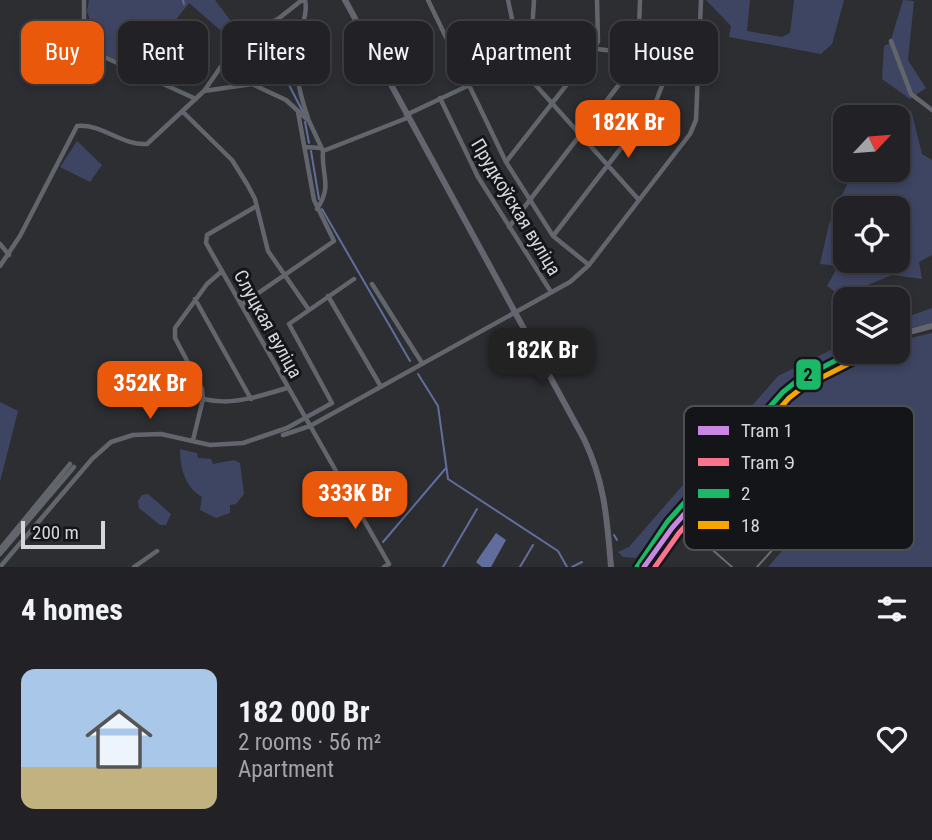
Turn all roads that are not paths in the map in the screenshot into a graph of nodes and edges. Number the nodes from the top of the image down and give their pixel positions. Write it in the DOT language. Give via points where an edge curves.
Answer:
graph roads {
  1 [pos="84,0"];
  2 [pos="304,0"];
  3 [pos="345,0"];
  4 [pos="428,0"];
  5 [pos="508,0"];
  6 [pos="534,0"];
  7 [pos="597,0"];
  8 [pos="640,0"];
  9 [pos="701,0"];
  10 [pos="512,21"];
  11 [pos="531,21"];
  12 [pos="640,21"];
  13 [pos="700,21"];
  14 [pos="891,41"];
  15 [pos="596,46"];
  16 [pos="473,84"];
  17 [pos="535,84"];
  18 [pos="567,84"];
  19 [pos="617,84"];
  20 [pos="663,84"];
  21 [pos="698,84"];
  22 [pos="469,86"];
  23 [pos="204,91"];
  24 [pos="196,99"];
  25 [pos="440,99"];
  26 [pos="552,103"];
  27 [pos="932,110"];
  28 [pos="298,112"];
  29 [pos="183,113"];
  30 [pos="407,116"];
  31 [pos="309,121"];
  32 [pos="580,133"];
  33 [pos="306,147"];
  34 [pos="322,150"];
  35 [pos="506,162"];
  36 [pos="608,164"];
  37 [pos="529,200"];
  38 [pos="639,200"];
  39 [pos="255,207"];
  40 [pos="317,209"];
  41 [pos="509,227"];
  42 [pos="553,236"];
  43 [pos="0,244"];
  44 [pos="9,255"];
  45 [pos="589,265"];
  46 [pos="0,266"];
  47 [pos="222,271"];
  48 [pos="285,276"];
  49 [pos="354,279"];
  50 [pos="372,284"];
  51 [pos="551,292"];
  52 [pos="328,296"];
  53 [pos="195,299"];
  54 [pos="242,304"];
  55 [pos="309,310"];
  56 [pos="514,312"];
  57 [pos="932,326"];
  58 [pos="910,332"];
  59 [pos="833,362"];
  60 [pos="422,363"];
  61 [pos="161,384"];
  62 [pos="380,385"];
  63 [pos="287,388"];
  64 [pos="203,399"];
  65 [pos="251,399"];
  66 [pos="771,406"];
  67 [pos="305,419"];
  68 [pos="310,426"];
  69 [pos="283,435"];
  70 [pos="193,440"];
  71 [pos="72,466"];
  72 [pos="684,504"];
  73 [pos="29,517"];
  74 [pos="36,523"];
  75 [pos="0,548"];
  76 [pos="157,551"];
  77 [pos="0,554"];
  78 [pos="0,567"];
  79 [pos="134,567"];
  80 [pos="384,567"];
  81 [pos="611,567"];
  82 [pos="638,567"];
  1 -- 24 [label="street" via="84,22 100,55"];
  2 -- 23 [label="street" via="243,36"];
  2 -- 31 [label="street" via="307,8 296,52 296,73"];
  3 -- 30 [label="main road"];
  4 -- 22 [label="street"];
  5 -- 10 [label="street"];
  6 -- 11 [label="street"];
  7 -- 15 [label="street"];
  8 -- 12 [label="street"];
  9 -- 13 [label="street"];
  14 -- 27 [label="street" via="911,94"];
  16 -- 22 [label="street"];
  17 -- 26 [label="street"];
  18 -- 26 [label="street"];
  19 -- 32 [label="street"];
  20 -- 36 [label="street" via="655,104"];
  21 -- 38 [label="street" via="696,120 690,134"];
  22 -- 25 [label="street"];
  22 -- 35 [label="street"];
  23 -- 24 [label="street"];
  23 -- 28 [label="street" via="252,84 292,103"];
  24 -- 29 [label="street"];
  25 -- 30 [label="street"];
  25 -- 41 [label="street, Прудкоўская вуліца" via="478,177"];
  26 -- 32 [label="street"];
  26 -- 35 [label="street"];
  28 -- 31 [label="street"];
  28 -- 33 [label="street"];
  29 -- 39 [label="street" via="232,160"];
  29 -- 44 [label="street" via="147,144 77,127"];
  30 -- 34 [label="street"];
  30 -- 56 [label="main road"];
  31 -- 34 [label="street"];
  32 -- 36 [label="street"];
  32 -- 37 [label="street"];
  33 -- 34 [label="street"];
  33 -- 40 [label="street"];
  34 -- 40 [label="street" via="327,189"];
  35 -- 37 [label="street"];
  36 -- 38 [label="street"];
  36 -- 42 [label="street"];
  37 -- 41 [label="street"];
  37 -- 42 [label="street"];
  38 -- 45 [label="street"];
  39 -- 47 [label="street, Слуцкая вуліца" via="207,234 206,243"];
  39 -- 48 [label="street" via="268,251"];
  40 -- 48 [label="street" via="334,241"];
  41 -- 51 [label="street, Прудкоўская вуліца"];
  42 -- 45 [label="street"];
  43 -- 44 [label="street"];
  44 -- 46 [label="street"];
  45 -- 51 [label="street"];
  47 -- 53 [label="street"];
  47 -- 54 [label="street, Слуцкая вуліца"];
  48 -- 54 [label="street"];
  48 -- 55 [label="street"];
  49 -- 52 [label="street"];
  50 -- 60 [label="street"];
  51 -- 56 [label="street"];
  52 -- 55 [label="street"];
  52 -- 62 [label="street"];
  53 -- 64 [label="street" via="175,328 175,338"];
  53 -- 65 [label="street"];
  54 -- 63 [label="street, Слуцкая вуліца"];
  55 -- 67 [label="street" via="289,324 332,403"];
  56 -- 60 [label="street"];
  56 -- 81 [label="main road" via="598,468 606,500"];
  57 -- 58 [label="main road"];
  59 -- 66 [label="main road" via="798,380"];
  60 -- 62 [label="street"];
  61 -- 64 [label="street"];
  62 -- 68 [label="street"];
  63 -- 65 [label="street"];
  63 -- 67 [label="street, Слуцкая вуліца"];
  64 -- 65 [label="street" via="228,404"];
  64 -- 70 [label="street"];
  67 -- 68 [label="street, Слуцкая вуліца"];
  67 -- 70 [label="street" via="254,440 210,446"];
  68 -- 69 [label="street"];
  68 -- 80 [label="street, Слуцкая вуліца" via="388,564"];
  70 -- 74 [label="street" via="144,434 111,442"];
  71 -- 73 [label="street"];
  72 -- 82 [label="main road"];
  73 -- 74 [label="street"];
  73 -- 75 [label="street"];
  73 -- 77 [label="street"];
  74 -- 78 [label="street"];
  76 -- 79 [label="street"];
}
